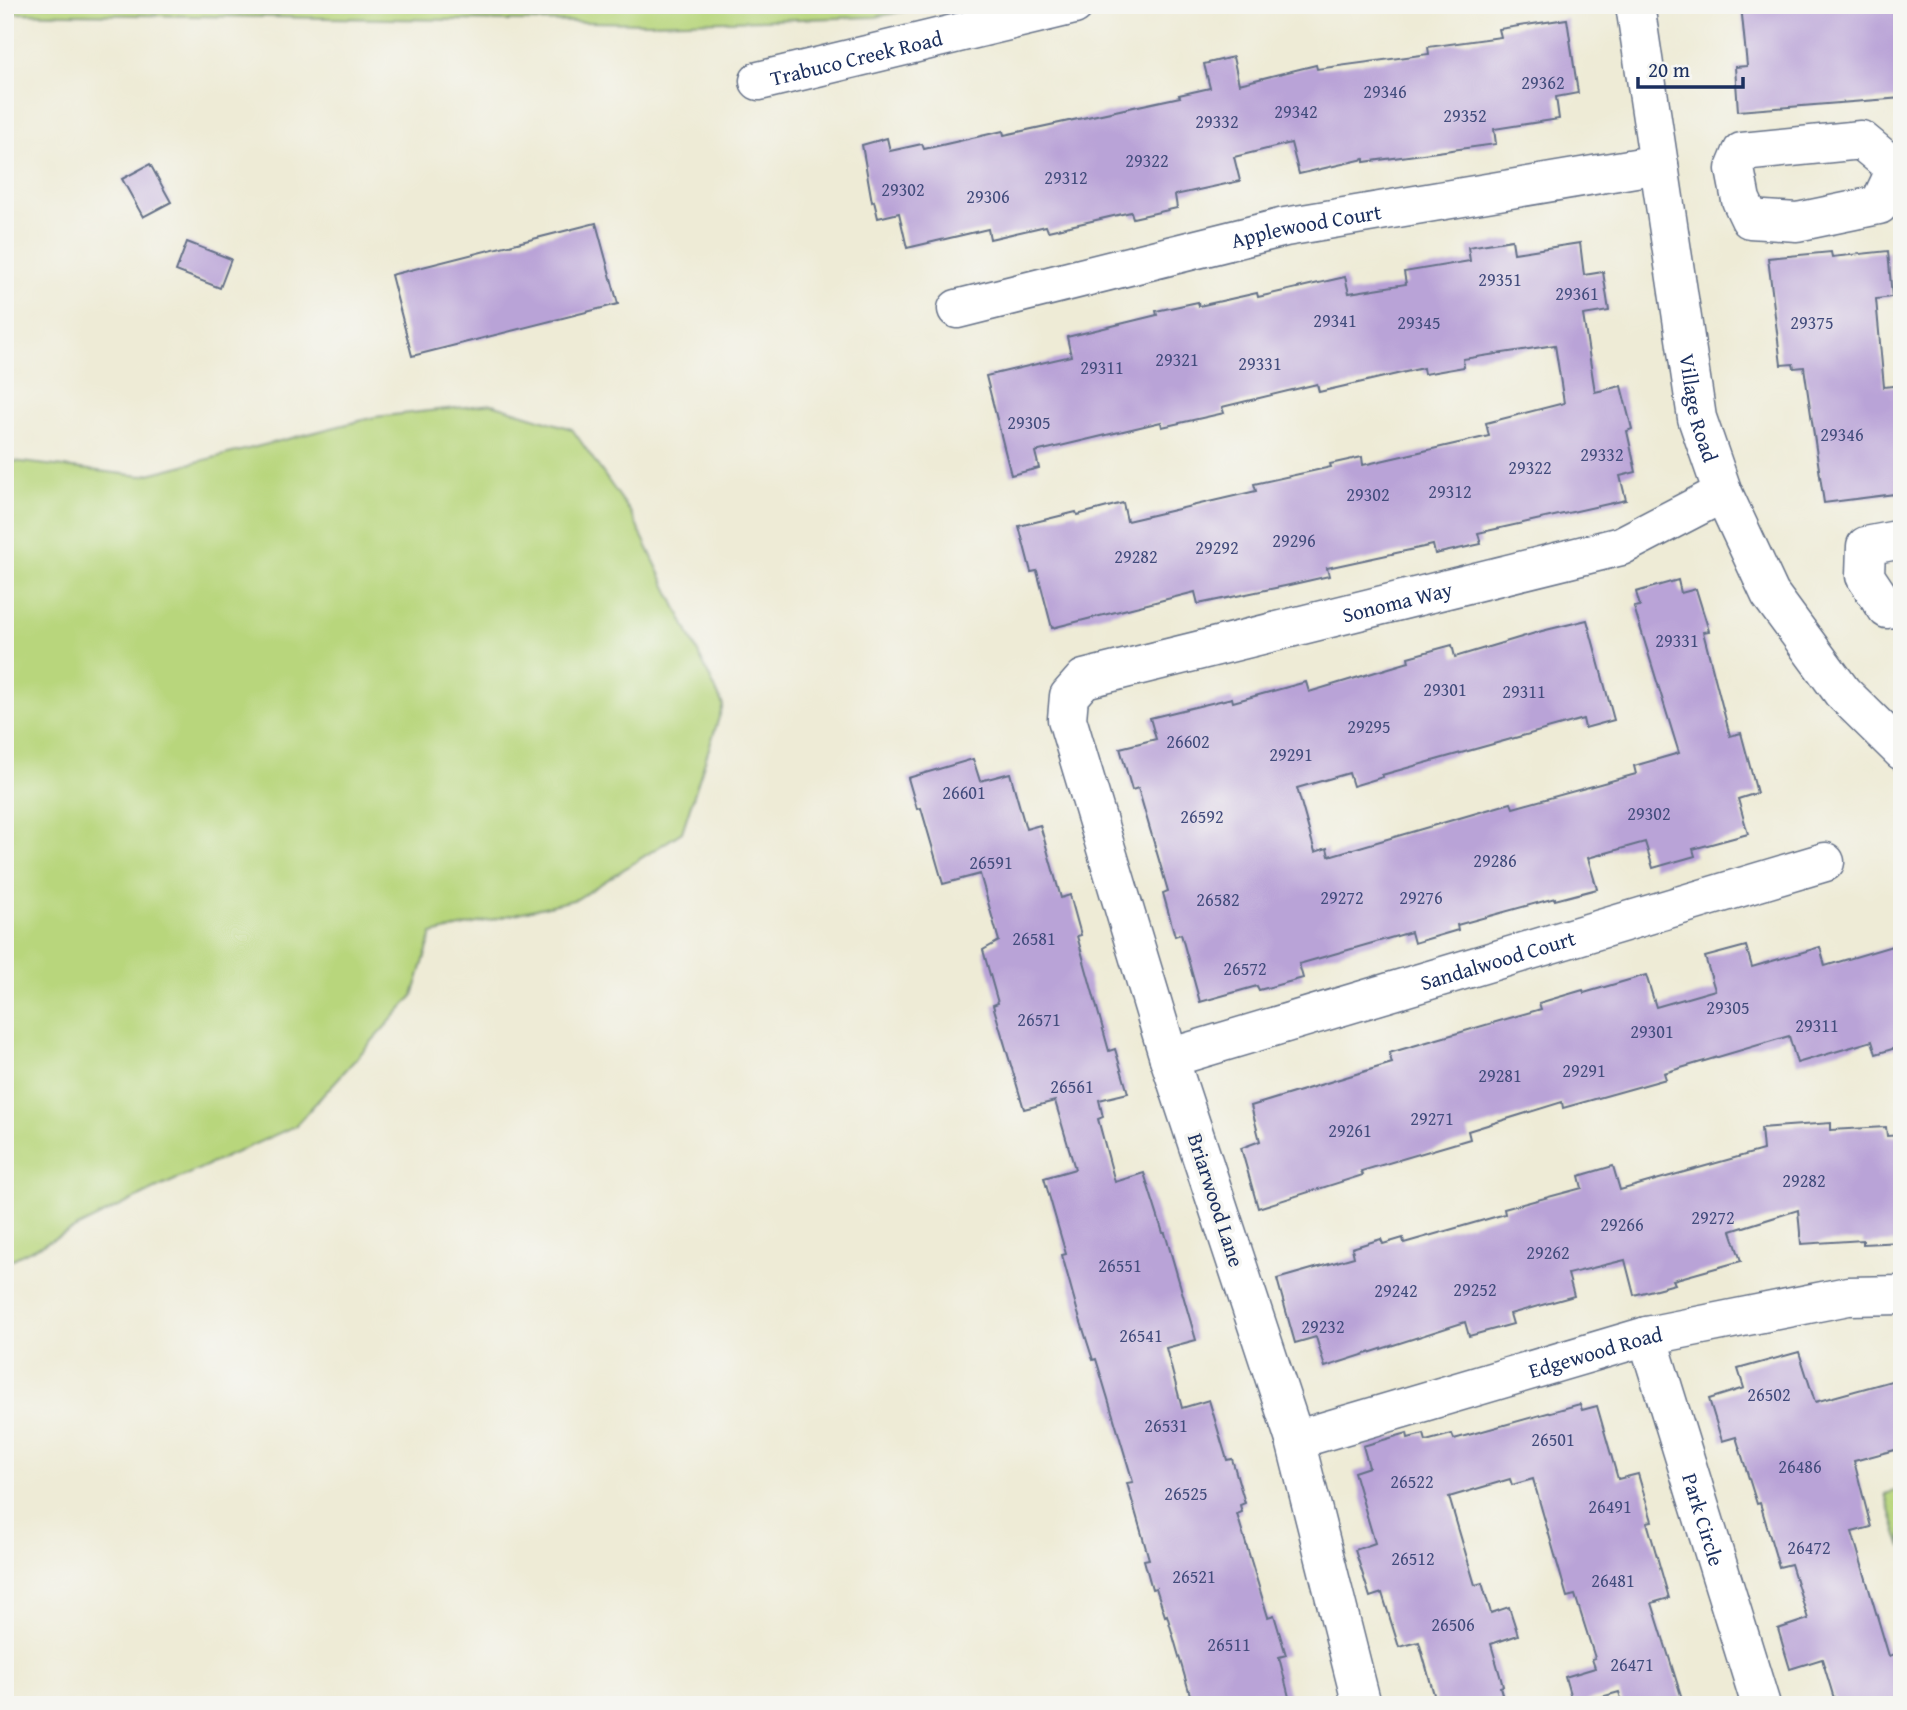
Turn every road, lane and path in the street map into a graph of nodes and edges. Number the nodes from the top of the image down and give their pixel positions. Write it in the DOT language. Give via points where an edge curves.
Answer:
graph roads {
  1 [pos="1074,5"];
  2 [pos="1635,5"];
  3 [pos="759,81"];
  4 [pos="1659,164"];
  5 [pos="957,309"];
  6 [pos="1723,493"];
  7 [pos="1902,539"];
  8 [pos="1902,607"];
  9 [pos="1069,696"];
  10 [pos="1902,751"];
  11 [pos="1825,862"];
  12 [pos="1169,1058"];
  13 [pos="1902,1295"];
  14 [pos="1647,1336"];
  15 [pos="1295,1440"];
  16 [pos="1362,1705"];
  17 [pos="1761,1705"];
  1 -- 3 [label="street, Trabuco Creek Road"];
  2 -- 4 [label="street, Village Road"];
  4 -- 5 [label="street, Applewood Court" via="1285,227"];
  4 -- 6 [label="street, Village Road" via="1697,418"];
  6 -- 9 [label="street, Sonoma Way" via="1621,546 1084,679"];
  6 -- 10 [label="street, Village Road" via="1770,594 1842,692"];
  7 -- 8 [label="street" via="1866,546 1865,576 1886,609"];
  9 -- 12 [label="street, Briarwood Lane" via="1067,719"];
  11 -- 12 [label="street, Sandalwood Court"];
  12 -- 15 [label="street, Briarwood Lane"];
  13 -- 14 [label="street, Edgewood Road" via="1848,1296"];
  14 -- 15 [label="street, Edgewood Road"];
  14 -- 17 [label="street, Park Circle"];
  15 -- 16 [label="street, Briarwood Lane"];
}
